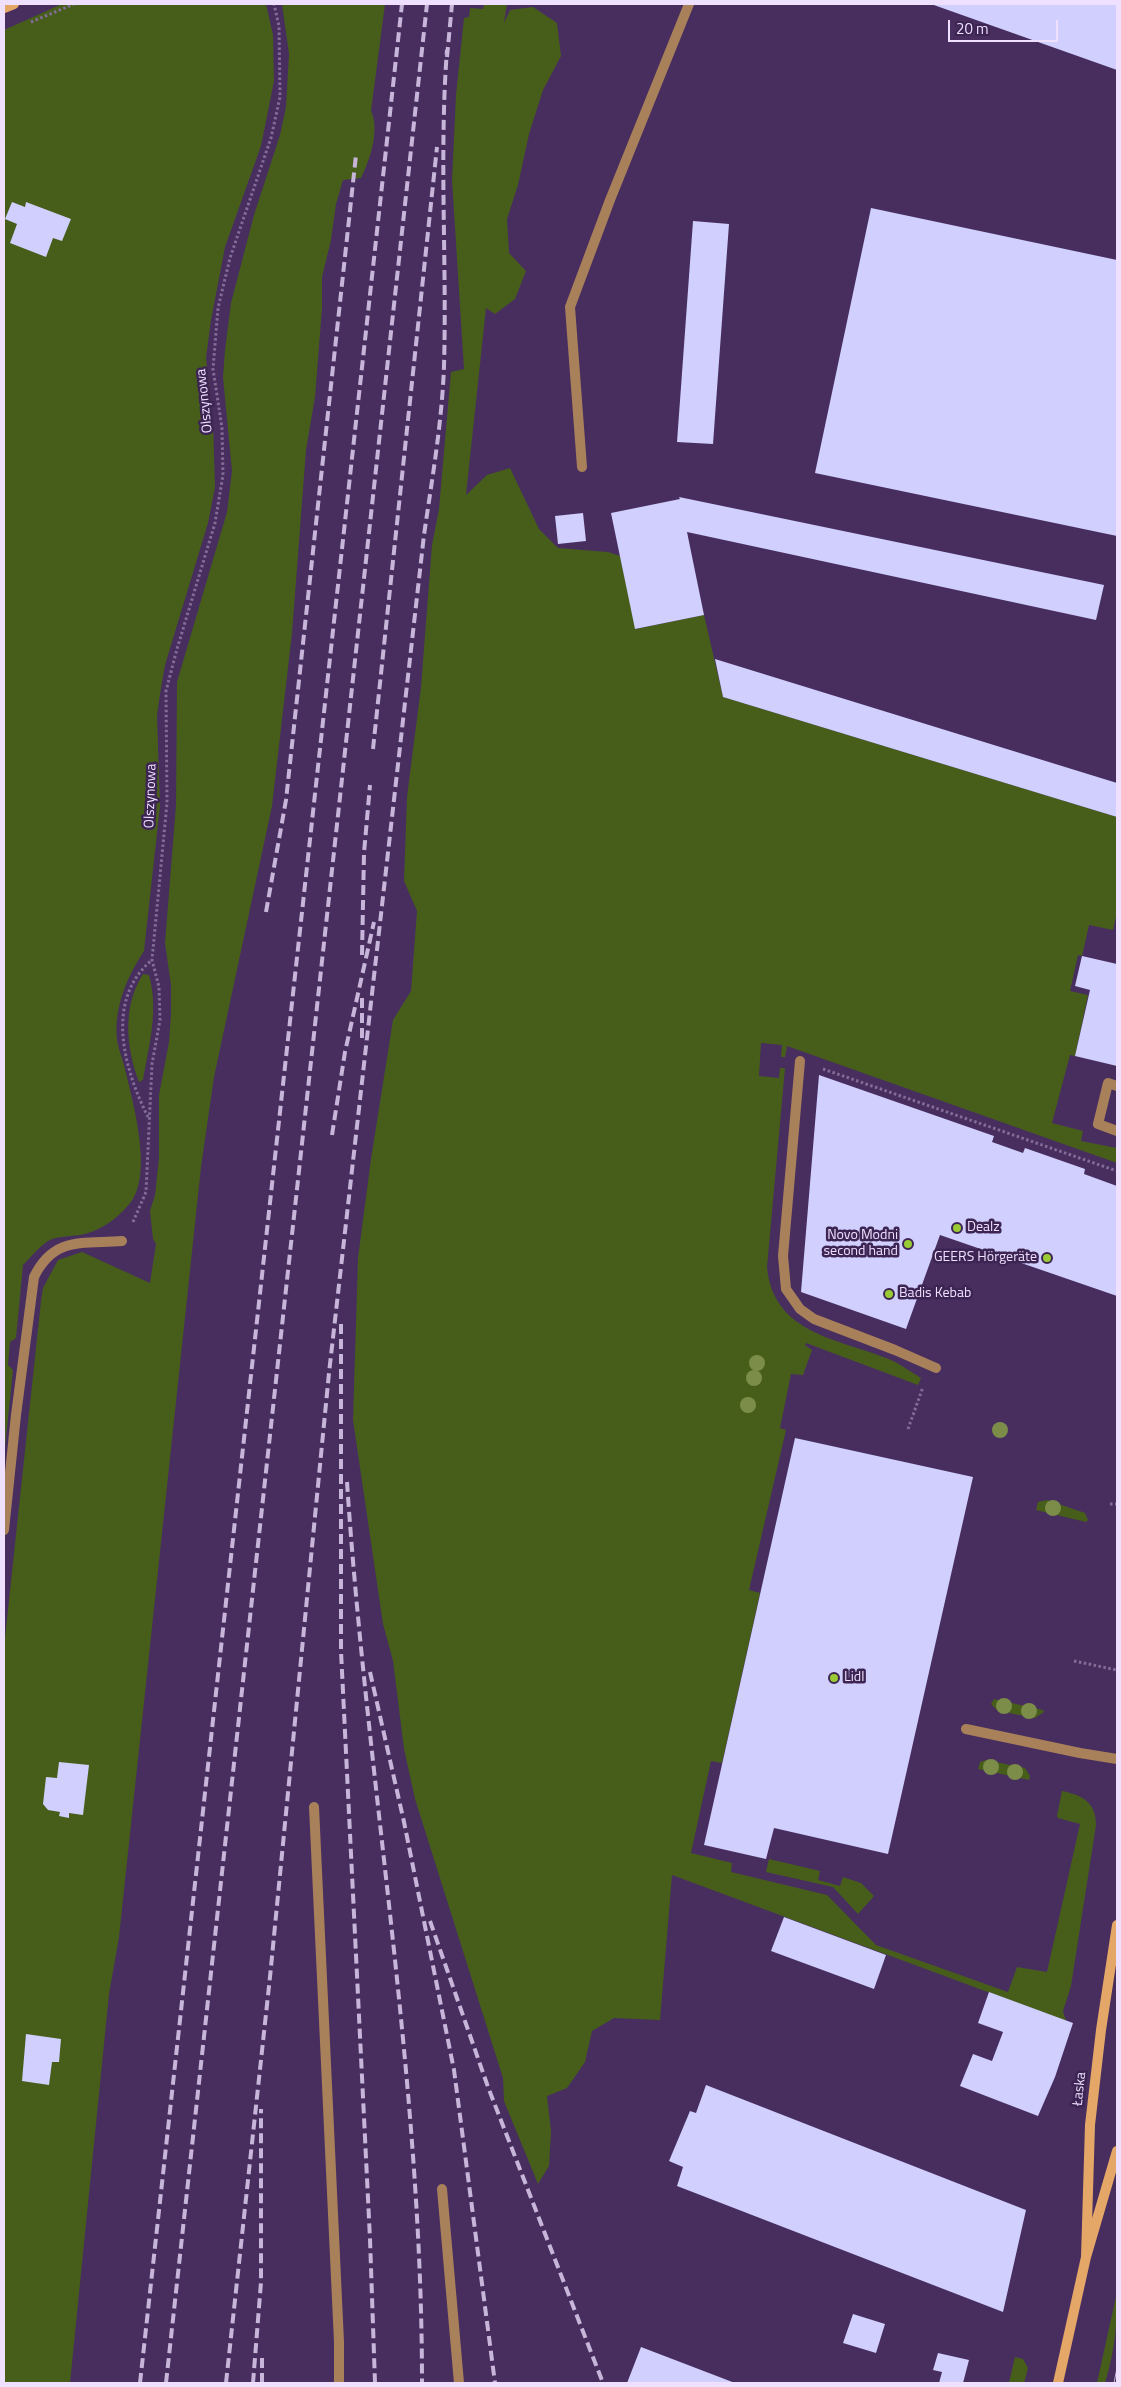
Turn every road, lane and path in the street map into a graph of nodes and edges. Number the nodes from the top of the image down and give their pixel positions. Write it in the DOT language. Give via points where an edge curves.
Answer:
graph roads {
  1 [pos="14,4"];
  2 [pos="74,4"];
  3 [pos="274,4"];
  4 [pos="689,4"];
  5 [pos="4,8"];
  6 [pos="28,23"];
  7 [pos="582,468"];
  8 [pos="152,960"];
  9 [pos="800,1061"];
  10 [pos="1117,1086"];
  11 [pos="148,1118"];
  12 [pos="1117,1131"];
  13 [pos="1117,1172"];
  14 [pos="122,1241"];
  15 [pos="936,1368"];
  16 [pos="922,1390"];
  17 [pos="908,1430"];
  18 [pos="1110,1504"];
  19 [pos="1117,1504"];
  20 [pos="4,1530"];
  21 [pos="1074,1661"];
  22 [pos="1117,1670"];
  23 [pos="966,1729"];
  24 [pos="1117,1759"];
  25 [pos="314,1807"];
  26 [pos="1117,1925"];
  27 [pos="1117,2151"];
  28 [pos="442,2189"];
  29 [pos="1086,2258"];
  30 [pos="339,2383"];
  31 [pos="459,2383"];
  32 [pos="1058,2383"];
  1 -- 5 [label="main road"];
  2 -- 6 [label="path"];
  3 -- 8 [label="path, Olszynowa" via="279,26 280,97 271,138 230,258 218,308 214,368 222,428 223,475 215,523 166,691 167,803"];
  4 -- 7 [label="street" via="570,307"];
  8 -- 11 [label="path, Olszynowa" via="159,987 160,1020 152,1064"];
  8 -- 11 [label="path" via="141,969 130,988 123,1017 128,1067 135,1092"];
  9 -- 13 [label="path"];
  9 -- 15 [label="street" via="783,1256 786,1289 800,1309 814,1319"];
  10 -- 12 [label="street" via="1108,1083 1098,1124"];
  11 -- 14 [label="path, Olszynowa" via="146,1192"];
  14 -- 20 [label="street" via="66,1246 51,1252 34,1277"];
  16 -- 17 [label="path"];
  18 -- 19 [label="path"];
  21 -- 22 [label="path"];
  23 -- 24 [label="street"];
  25 -- 30 [label="street"];
  26 -- 29 [label="main road, Łaska" via="1090,2125"];
  27 -- 29 [label="main road, Łaska"];
  28 -- 31 [label="street"];
  29 -- 32 [label="main road, Łaska"];
}
